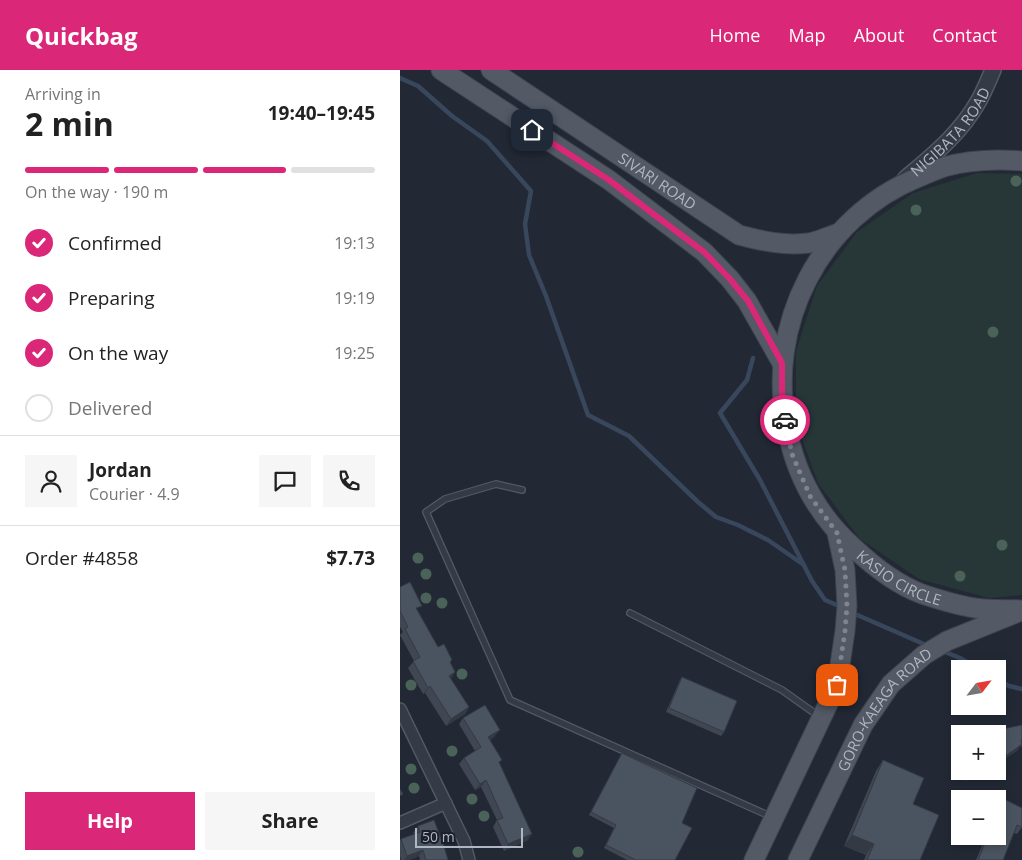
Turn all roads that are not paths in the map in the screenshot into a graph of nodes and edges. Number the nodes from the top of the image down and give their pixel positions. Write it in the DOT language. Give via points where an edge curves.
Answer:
graph roads {
  1 [pos="441,70"];
  2 [pos="491,70"];
  3 [pos="993,70"];
  4 [pos="1022,160"];
  5 [pos="898,185"];
  6 [pos="839,233"];
  7 [pos="782,363"];
  8 [pos="522,490"];
  9 [pos="837,533"];
  10 [pos="1022,610"];
  11 [pos="630,613"];
  12 [pos="400,708"];
  13 [pos="822,718"];
  14 [pos="446,803"];
  15 [pos="774,818"];
  16 [pos="400,823"];
  17 [pos="469,860"];
  18 [pos="754,860"];
  19 [pos="798,860"];
  1 -- 7 [label="main road, SIVARI ROAD" via="609,180 704,252 748,301"];
  2 -- 6 [label="main road, SIVARI ROAD" via="739,235 770,243 793,244"];
  3 -- 5 [label="street, NIGIBATA ROAD" via="978,102 960,128"];
  4 -- 5 [label="main road, KASIO CIRCLE" via="991,159 943,167"];
  5 -- 6 [label="main road, KASIO CIRCLE" via="866,206"];
  6 -- 7 [label="main road, KASIO CIRCLE" via="816,261 800,293 788,328"];
  7 -- 9 [label="main road, KASIO CIRCLE" via="782,409 792,454 810,496"];
  8 -- 15 [label="lane" via="496,484 445,499 426,512 510,700"];
  9 -- 10 [label="main road, KASIO CIRCLE" via="876,568 921,593 970,608"];
  9 -- 13 [label="main road" via="845,570 845,631 837,685"];
  10 -- 19 [label="main road, GORO-KAEAGA ROAD" via="948,641 924,655 891,684 863,725"];
  11 -- 13 [label="lane" via="782,690"];
  12 -- 14 [label="street"];
  13 -- 15 [label="main road"];
  14 -- 16 [label="street"];
  14 -- 17 [label="street"];
  15 -- 18 [label="main road"];
}
